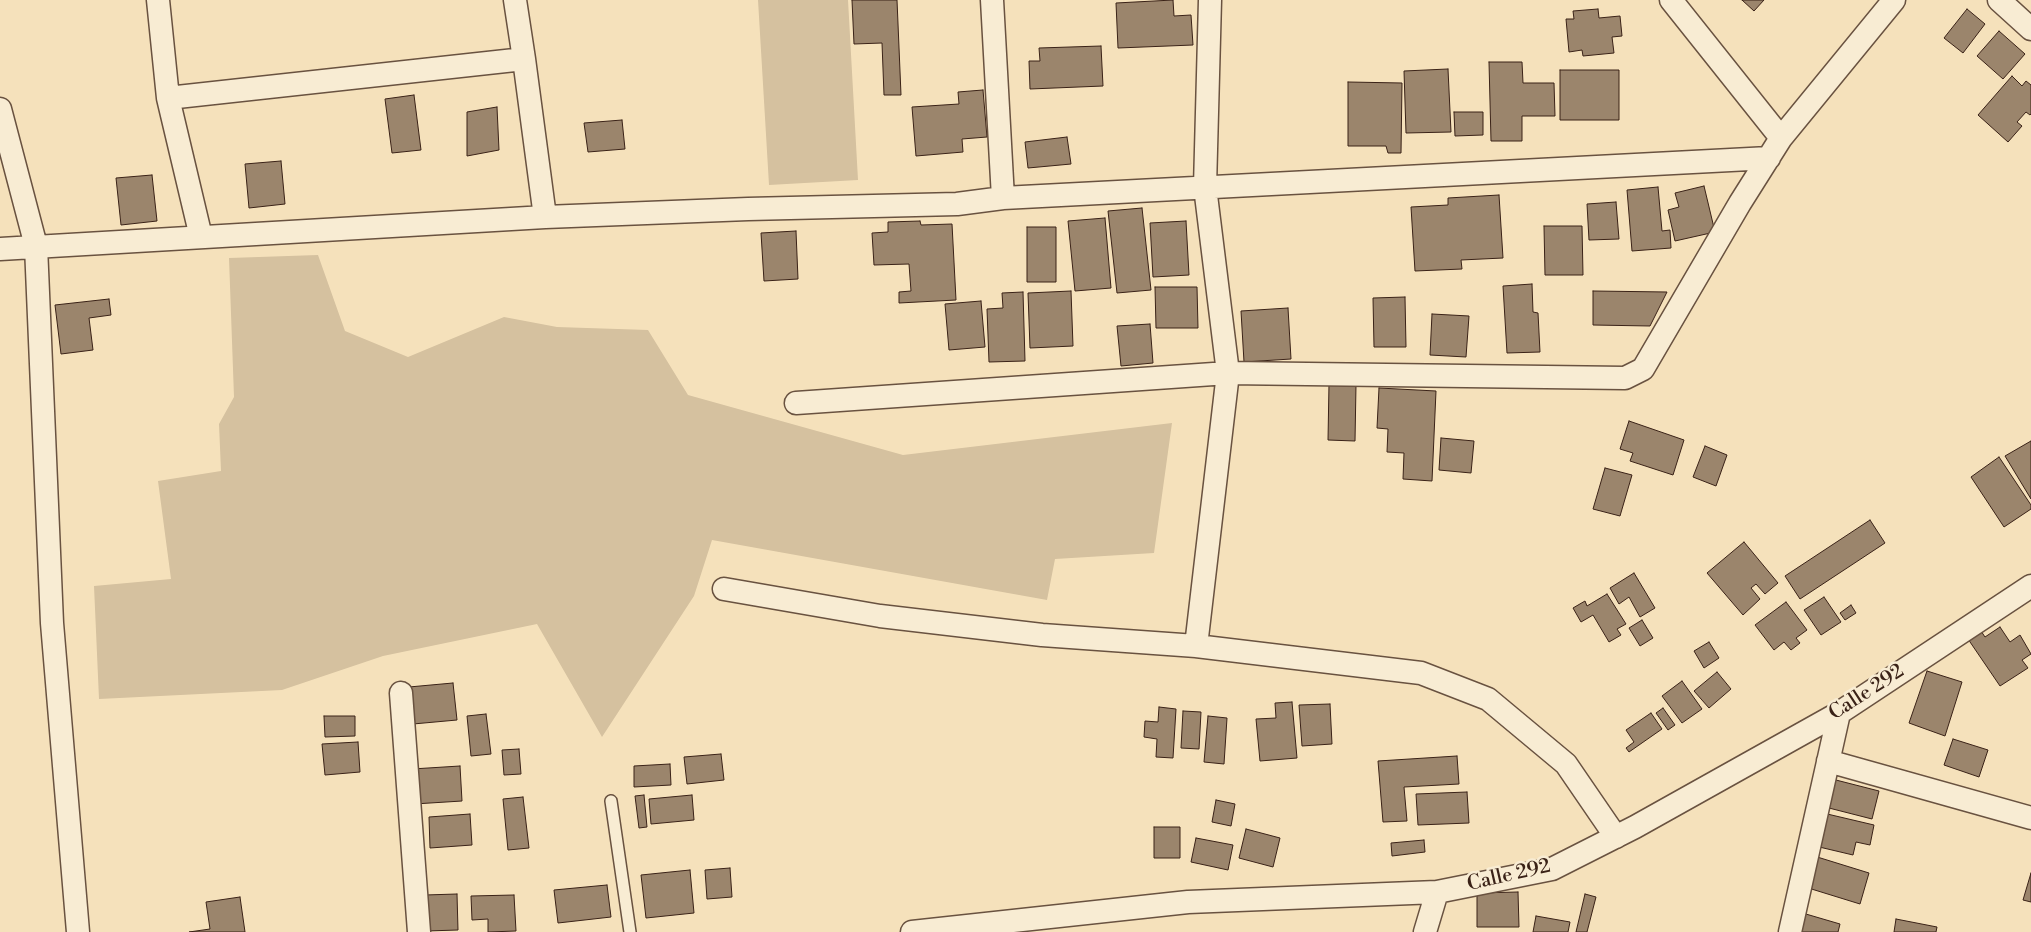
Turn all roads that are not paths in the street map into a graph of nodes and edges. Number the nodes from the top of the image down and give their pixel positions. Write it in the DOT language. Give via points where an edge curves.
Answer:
graph roads {
  1 [pos="158,0"];
  2 [pos="515,0"];
  3 [pos="992,0"];
  4 [pos="1210,0"];
  5 [pos="1671,0"];
  6 [pos="1894,0"];
  7 [pos="2000,0"];
  8 [pos="2031,29"];
  9 [pos="524,59"];
  10 [pos="168,98"];
  11 [pos="0,109"];
  12 [pos="1781,138"];
  13 [pos="1769,158"];
  14 [pos="1205,187"];
  15 [pos="1003,198"];
  16 [pos="545,217"];
  17 [pos="201,237"];
  18 [pos="36,246"];
  19 [pos="0,249"];
  20 [pos="1228,374"];
  21 [pos="796,403"];
  22 [pos="2031,586"];
  23 [pos="724,589"];
  24 [pos="1196,646"];
  25 [pos="400,694"];
  26 [pos="1839,713"];
  27 [pos="1828,761"];
  28 [pos="611,801"];
  29 [pos="2031,818"];
  30 [pos="1616,837"];
  31 [pos="1437,892"];
  32 [pos="941,930"];
  33 [pos="78,932"];
  34 [pos="419,932"];
  35 [pos="630,932"];
  36 [pos="912,932"];
  37 [pos="1425,932"];
  38 [pos="1790,932"];
  1 -- 10 [label="street"];
  2 -- 9 [label="street"];
  3 -- 15 [label="street"];
  4 -- 14 [label="street"];
  5 -- 12 [label="street"];
  6 -- 12 [label="street"];
  7 -- 8 [label="street"];
  9 -- 10 [label="street"];
  9 -- 16 [label="street"];
  10 -- 17 [label="street"];
  11 -- 18 [label="street"];
  12 -- 13 [label="street"];
  13 -- 14 [label="street"];
  13 -- 20 [label="street" via="1643,369 1625,378"];
  14 -- 15 [label="street"];
  14 -- 20 [label="street"];
  15 -- 16 [label="street" via="956,204"];
  16 -- 17 [label="street"];
  17 -- 18 [label="street"];
  18 -- 19 [label="street"];
  18 -- 33 [label="street" via="52,623"];
  20 -- 21 [label="street"];
  20 -- 24 [label="street"];
  22 -- 26 [label="street, Calle 292"];
  23 -- 24 [label="street" via="908,620 1042,635"];
  24 -- 30 [label="street" via="1421,673 1488,699 1566,764"];
  25 -- 34 [label="street"];
  26 -- 27 [label="street"];
  26 -- 30 [label="street, Calle 292"];
  27 -- 29 [label="street"];
  27 -- 38 [label="street"];
  28 -- 35 [label="lane"];
  30 -- 31 [label="street, Calle 292" via="1552,869"];
  31 -- 32 [label="street, Calle 292" via="1188,902"];
  31 -- 37 [label="street"];
  32 -- 36 [label="street, Calle 292"];
}
